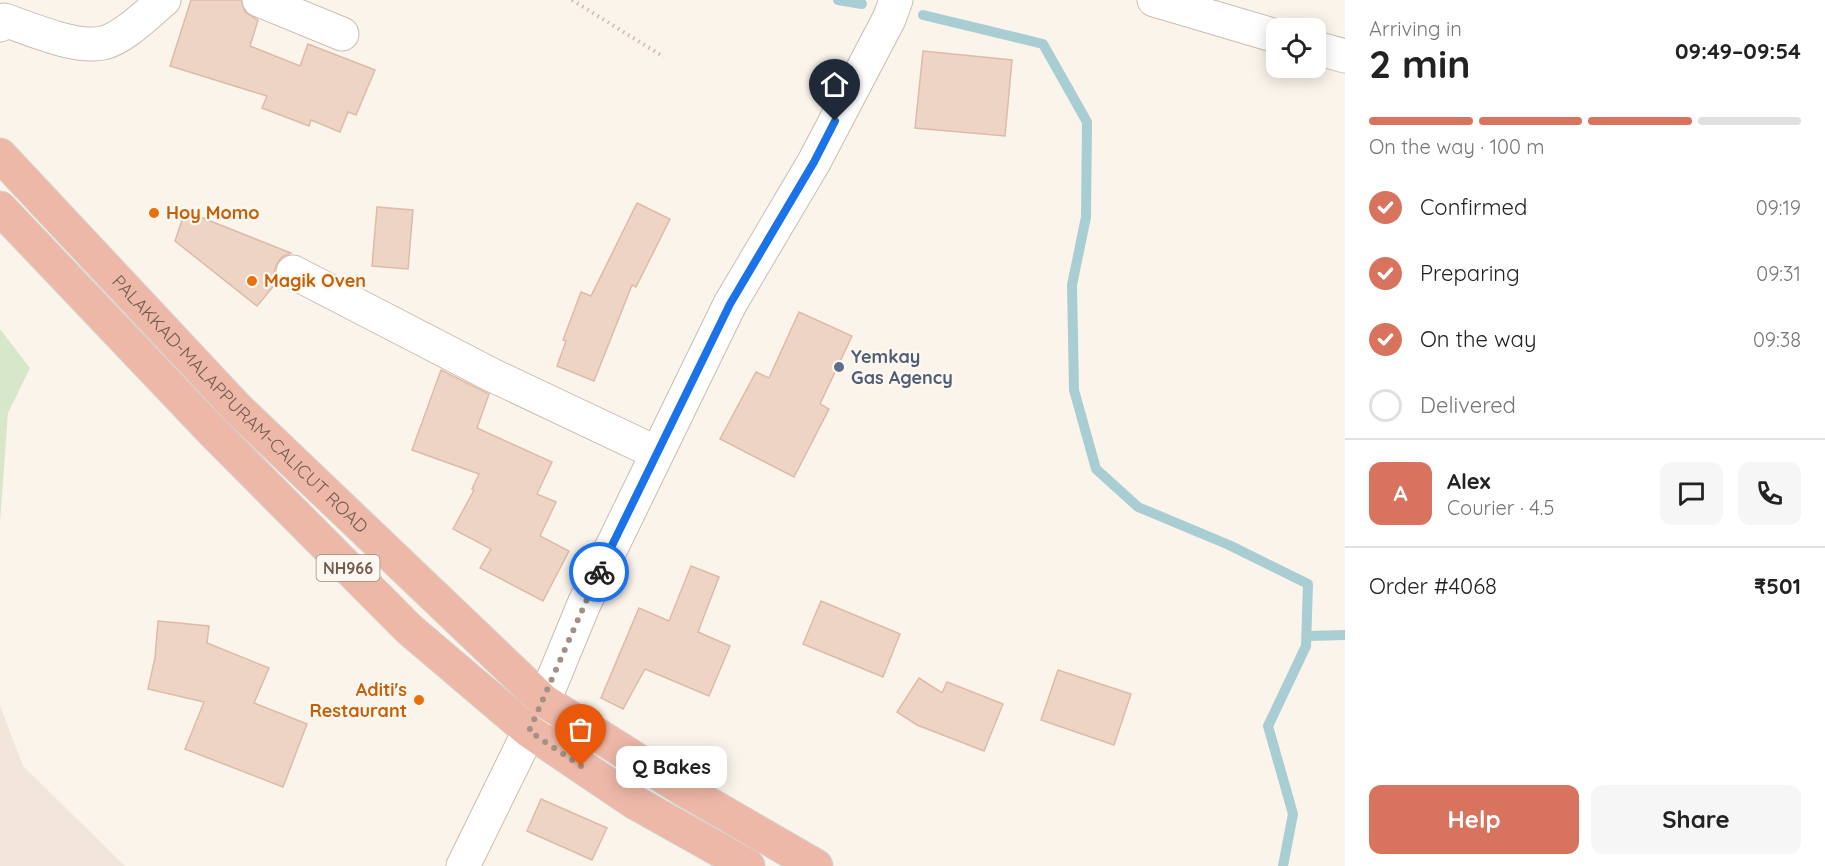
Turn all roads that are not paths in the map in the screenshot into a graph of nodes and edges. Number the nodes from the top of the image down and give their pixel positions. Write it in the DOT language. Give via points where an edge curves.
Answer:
graph roads {
  1 [pos="164,0"];
  2 [pos="259,0"];
  3 [pos="896,0"];
  4 [pos="1154,0"];
  5 [pos="0,25"];
  6 [pos="1266,33"];
  7 [pos="342,34"];
  8 [pos="1326,51"];
  9 [pos="1345,56"];
  10 [pos="0,155"];
  11 [pos="0,208"];
  12 [pos="293,272"];
  13 [pos="657,453"];
  14 [pos="544,701"];
  15 [pos="529,731"];
  16 [pos="463,866"];
  17 [pos="748,866"];
  18 [pos="816,866"];
  1 -- 5 [label="street" via="125,32 104,43 76,43 4,20"];
  2 -- 7 [label="street"];
  3 -- 13 [label="street" via="814,162 730,304"];
  4 -- 6 [label="street"];
  8 -- 9 [label="street"];
  10 -- 14 [label="highway, PALAKKAD-MALAPPURAM-CALICUT ROAD / NH966" via="237,408"];
  11 -- 15 [label="highway, PALAKKAD-MALAPPURAM-CALICUT ROAD / NH966" via="212,431 409,629"];
  12 -- 13 [label="street" via="492,375"];
  13 -- 14 [label="street" via="584,604"];
  14 -- 15 [label="street"];
  14 -- 18 [label="highway, PALAKKAD-MALAPPURAM-CALICUT ROAD / NH966" via="683,789"];
  15 -- 16 [label="street"];
  15 -- 17 [label="highway, PALAKKAD-MALAPPURAM-CALICUT ROAD / NH966" via="634,802"];
}
